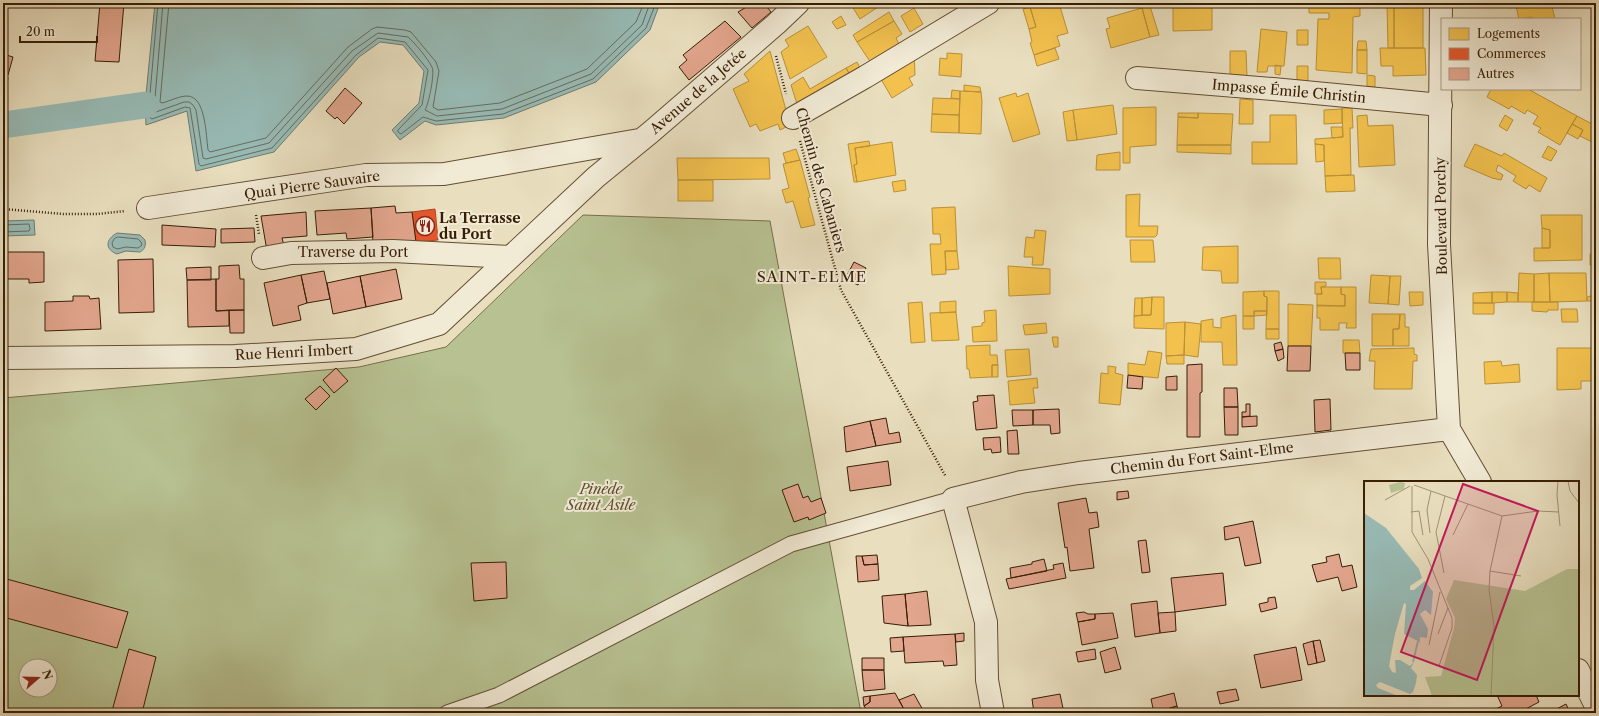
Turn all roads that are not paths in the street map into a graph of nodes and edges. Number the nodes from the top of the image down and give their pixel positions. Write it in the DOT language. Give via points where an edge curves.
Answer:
graph roads {
  1 [pos="798,3"];
  2 [pos="988,3"];
  3 [pos="1441,3"];
  4 [pos="1137,78"];
  5 [pos="1440,105"];
  6 [pos="793,118"];
  7 [pos="642,140"];
  8 [pos="596,177"];
  9 [pos="148,208"];
  10 [pos="510,257"];
  11 [pos="263,258"];
  12 [pos="3,358"];
  13 [pos="1449,429"];
  14 [pos="1479,481"];
  15 [pos="955,498"];
  16 [pos="1579,672"];
  17 [pos="1596,706"];
  18 [pos="447,713"];
  19 [pos="992,713"];
  1 -- 7 [label="street, Avenue de la Jetée"];
  2 -- 6 [label="street"];
  3 -- 5 [label="street, Boulevard Porchy"];
  4 -- 5 [label="street, Impasse Émile Christin"];
  5 -- 13 [label="street, Boulevard Porchy" via="1439,244"];
  7 -- 8 [label="street, Avenue de la Jetée"];
  7 -- 9 [label="street, Quai Pierre Sauvaire" via="444,174 366,175"];
  8 -- 10 [label="street, Rue Henri Imbert"];
  10 -- 11 [label="street, Traverse du Port" via="393,251 291,253"];
  10 -- 12 [label="street, Rue Henri Imbert" via="439,324 356,349 234,356"];
  13 -- 14 [label="street"];
  13 -- 15 [label="street, Chemin du Fort Saint-Elme" via="1079,472 1021,482"];
  15 -- 18 [label="lane" via="791,544 499,695"];
  15 -- 19 [label="street" via="986,622 987,680"];
  16 -- 17 [label="street"];
}
